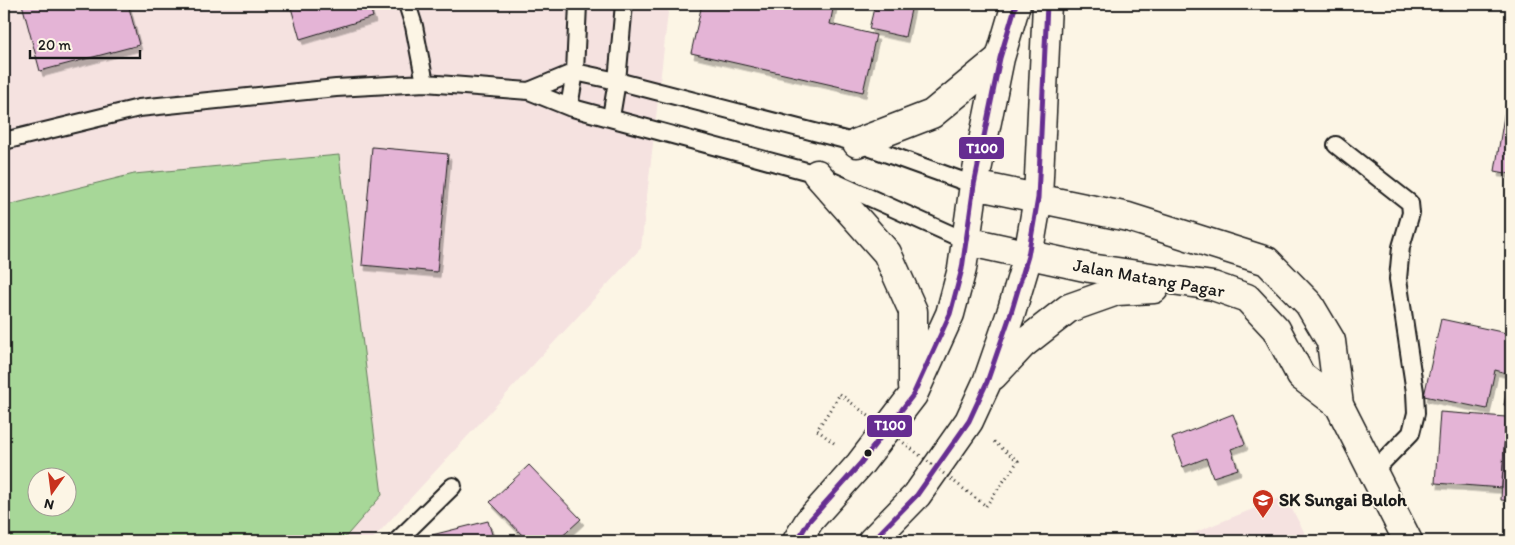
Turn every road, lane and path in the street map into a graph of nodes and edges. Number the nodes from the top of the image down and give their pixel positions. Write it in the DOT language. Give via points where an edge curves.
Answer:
graph roads {
  1 [pos="407,4"];
  2 [pos="578,4"];
  3 [pos="624,4"];
  4 [pos="1016,4"];
  5 [pos="1047,4"];
  6 [pos="1000,58"];
  7 [pos="576,72"];
  8 [pos="617,81"];
  9 [pos="424,84"];
  10 [pos="529,91"];
  11 [pos="569,107"];
  12 [pos="610,117"];
  13 [pos="4,141"];
  14 [pos="858,143"];
  15 [pos="1336,145"];
  16 [pos="817,174"];
  17 [pos="974,185"];
  18 [pos="1038,198"];
  19 [pos="966,241"];
  20 [pos="1028,256"];
  21 [pos="1213,286"];
  22 [pos="987,382"];
  23 [pos="913,395"];
  24 [pos="1339,405"];
  25 [pos="969,421"];
  26 [pos="817,430"];
  27 [pos="1373,472"];
  28 [pos="453,486"];
  29 [pos="397,541"];
  30 [pos="797,541"];
  31 [pos="872,541"];
  32 [pos="1408,541"];
  1 -- 9 [label="lane"];
  2 -- 7 [label="lane"];
  3 -- 8 [label="lane"];
  4 -- 6 [label="main road"];
  5 -- 18 [label="main road"];
  6 -- 14 [label="main road" via="932,114"];
  6 -- 17 [label="main road"];
  7 -- 8 [label="lane"];
  7 -- 10 [label="lane"];
  7 -- 11 [label="lane"];
  8 -- 12 [label="lane"];
  8 -- 14 [label="lane"];
  9 -- 10 [label="lane"];
  9 -- 13 [label="lane" via="336,88 139,108"];
  10 -- 11 [label="lane"];
  11 -- 12 [label="lane"];
  12 -- 16 [label="lane"];
  14 -- 17 [label="lane"];
  15 -- 27 [label="lane" via="1410,203 1412,214 1401,247 1398,279 1416,413 1411,432"];
  16 -- 19 [label="lane"];
  16 -- 23 [label="main road" via="887,253 913,311"];
  17 -- 18 [label="main road"];
  17 -- 19 [label="main road"];
  18 -- 20 [label="main road"];
  18 -- 24 [label="main road" via="1128,217 1267,261 1309,304 1331,341"];
  19 -- 20 [label="main road, Jalan Matang Pagar"];
  19 -- 23 [label="main road" via="950,314"];
  20 -- 21 [label="main road, Jalan Matang Pagar"];
  20 -- 22 [label="main road"];
  21 -- 22 [label="main road" via="1118,291 1069,308 1023,344"];
  21 -- 24 [label="main road, Jalan Matang Pagar" via="1247,298 1276,330 1301,376"];
  22 -- 25 [label="main road"];
  23 -- 30 [label="main road" via="860,464 809,521"];
  24 -- 27 [label="main road, Jalan Matang Pagar"];
  25 -- 26 [label="path, bridge" via="1018,461 986,506 840,394"];
  25 -- 31 [label="main road" via="917,494"];
  27 -- 32 [label="main road, Jalan Matang Pagar"];
  28 -- 29 [label="lane"];
}
